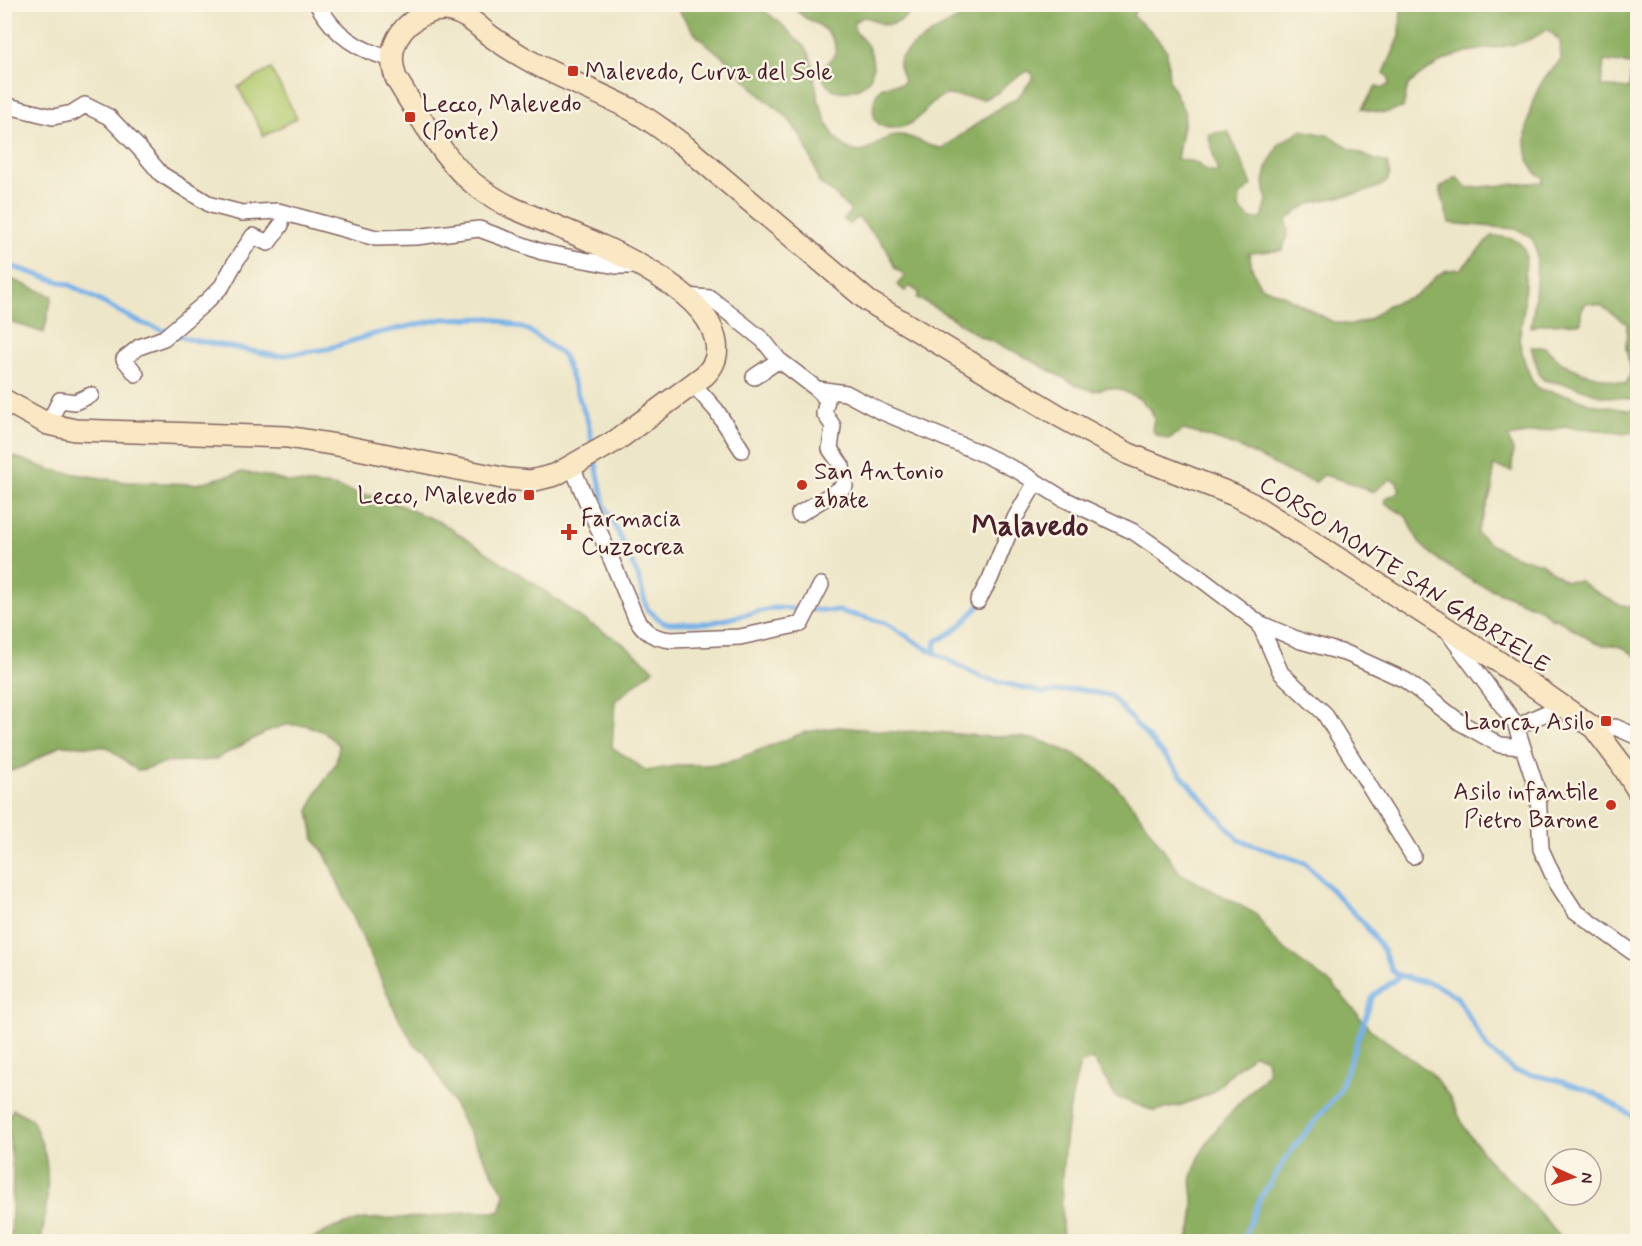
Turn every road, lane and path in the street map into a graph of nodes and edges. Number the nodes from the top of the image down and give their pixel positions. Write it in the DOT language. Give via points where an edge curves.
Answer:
graph roads {
  1 [pos="317,4"];
  2 [pos="462,10"];
  3 [pos="393,59"];
  4 [pos="4,105"];
  5 [pos="281,225"];
  6 [pos="640,266"];
  7 [pos="685,296"];
  8 [pos="779,360"];
  9 [pos="136,374"];
  10 [pos="754,377"];
  11 [pos="693,384"];
  12 [pos="817,389"];
  13 [pos="91,395"];
  14 [pos="4,400"];
  15 [pos="48,424"];
  16 [pos="742,450"];
  17 [pos="573,465"];
  18 [pos="1036,482"];
  19 [pos="799,514"];
  20 [pos="818,591"];
  21 [pos="978,601"];
  22 [pos="1259,623"];
  23 [pos="1445,627"];
  24 [pos="1566,708"];
  25 [pos="1517,728"];
  26 [pos="1598,733"];
  27 [pos="1638,737"];
  28 [pos="1522,747"];
  29 [pos="1638,791"];
  30 [pos="1413,855"];
  31 [pos="1638,938"];
  32 [pos="1619,942"];
  33 [pos="1638,956"];
  1 -- 3 [label="street" via="324,18 357,47"];
  2 -- 3 [label="main road, CORSO MONTE SAN GABRIELE" via="440,9 422,15 399,37"];
  2 -- 23 [label="main road, CORSO MONTE SAN GABRIELE" via="491,36 531,62 635,111 664,130 868,302 1060,417 1139,459 1252,504"];
  3 -- 6 [label="main road" via="396,78 407,99 463,175 510,207"];
  4 -- 6 [label="street" via="53,117 85,105 109,117 161,174 211,205 242,213 278,211 376,238 479,229 542,252 616,266"];
  5 -- 9 [label="street" via="268,243 253,236 222,286 170,333 124,358"];
  6 -- 7 [label="main road"];
  7 -- 8 [label="street" via="710,298 763,340"];
  7 -- 11 [label="main road" via="710,323 717,344 713,367"];
  8 -- 10 [label="street"];
  8 -- 12 [label="street"];
  11 -- 16 [label="street"];
  11 -- 17 [label="main road" via="617,440"];
  12 -- 18 [label="street" via="846,393"];
  12 -- 19 [label="street" via="827,400 824,414 833,426 830,449 842,466 845,486"];
  13 -- 15 [label="street" via="75,402 60,400"];
  14 -- 15 [label="main road"];
  15 -- 17 [label="main road" via="75,430 287,437 520,480 542,479"];
  17 -- 20 [label="street" via="636,618 651,635 671,640 740,637 801,624"];
  18 -- 21 [label="street"];
  18 -- 22 [label="street" via="1134,532"];
  22 -- 28 [label="street" via="1348,654 1405,680 1461,723 1500,745"];
  22 -- 30 [label="street" via="1281,674 1324,713"];
  23 -- 24 [label="main road, CORSO MONTE SAN GABRIELE"];
  23 -- 25 [label="street"];
  24 -- 25 [label="street" via="1553,710"];
  24 -- 26 [label="main road, CORSO MONTE SAN GABRIELE"];
  25 -- 28 [label="street"];
  26 -- 27 [label="street" via="1615,727"];
  26 -- 29 [label="main road, CORSO MONTE SAN GABRIELE"];
  28 -- 32 [label="street" via="1538,793 1541,849 1556,882 1575,911"];
  31 -- 32 [label="street"];
  32 -- 33 [label="street"];
}
